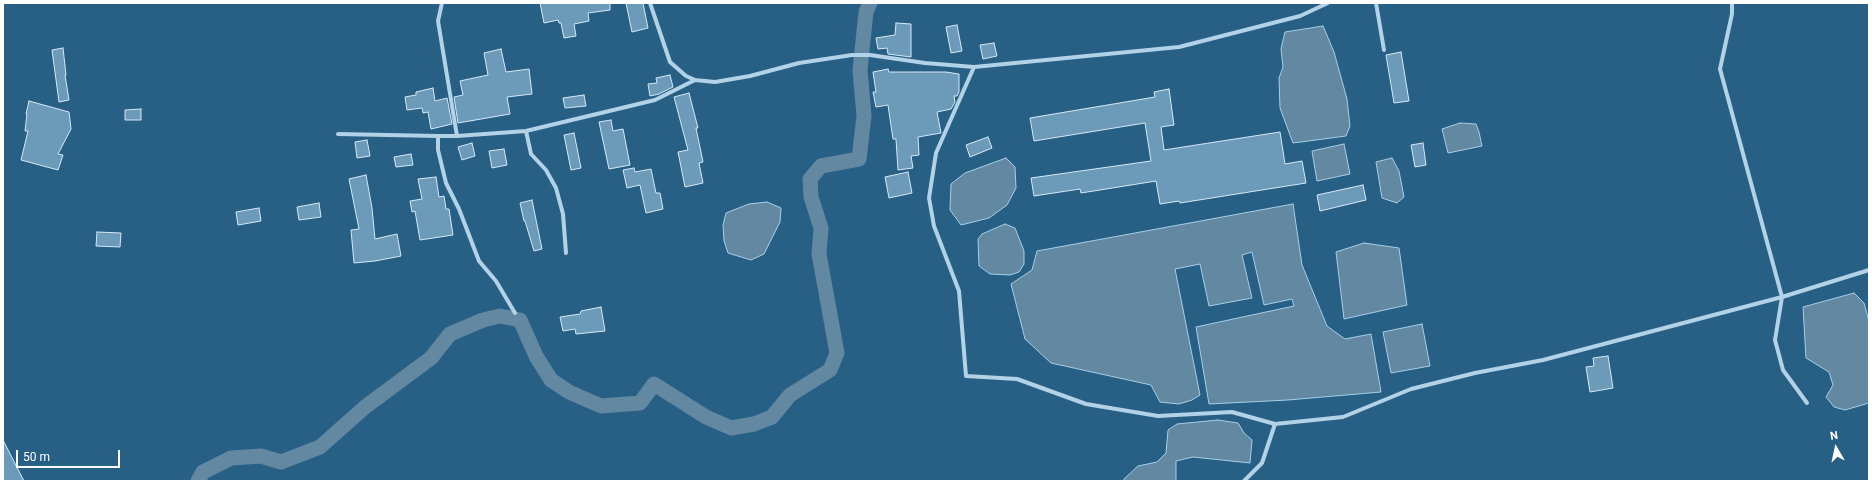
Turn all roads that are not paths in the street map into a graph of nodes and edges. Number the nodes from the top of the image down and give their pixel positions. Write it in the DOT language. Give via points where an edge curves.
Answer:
graph roads {
  1 [pos="442,3"];
  2 [pos="650,3"];
  3 [pos="1328,3"];
  4 [pos="1376,3"];
  5 [pos="1732,3"];
  6 [pos="1384,50"];
  7 [pos="974,67"];
  8 [pos="695,80"];
  9 [pos="526,131"];
  10 [pos="338,134"];
  11 [pos="438,136"];
  12 [pos="457,136"];
  13 [pos="566,253"];
  14 [pos="1869,270"];
  15 [pos="1782,297"];
  16 [pos="515,313"];
  17 [pos="1807,403"];
  18 [pos="1275,424"];
  19 [pos="1244,481"];
  1 -- 12 [label="street" via="438,21"];
  2 -- 8 [label="street" via="670,62 686,76"];
  3 -- 7 [label="street" via="1300,16 1179,47"];
  4 -- 6 [label="street"];
  5 -- 15 [label="street" via="1720,69"];
  7 -- 8 [label="street" via="852,55 799,63 715,82"];
  7 -- 18 [label="street" via="936,153 929,198 934,226 959,291 966,376 1017,379 1086,404 1158,416 1232,412"];
  8 -- 9 [label="street" via="655,100"];
  9 -- 12 [label="street"];
  9 -- 13 [label="street" via="531,154 546,170 556,188 563,214"];
  10 -- 11 [label="street"];
  11 -- 12 [label="street"];
  11 -- 16 [label="street" via="438,150 446,183 479,261 496,282"];
  14 -- 15 [label="street"];
  15 -- 17 [label="street" via="1775,340 1783,370"];
  15 -- 18 [label="street" via="1543,360 1410,389 1343,417"];
  18 -- 19 [label="street" via="1262,463"];
}
